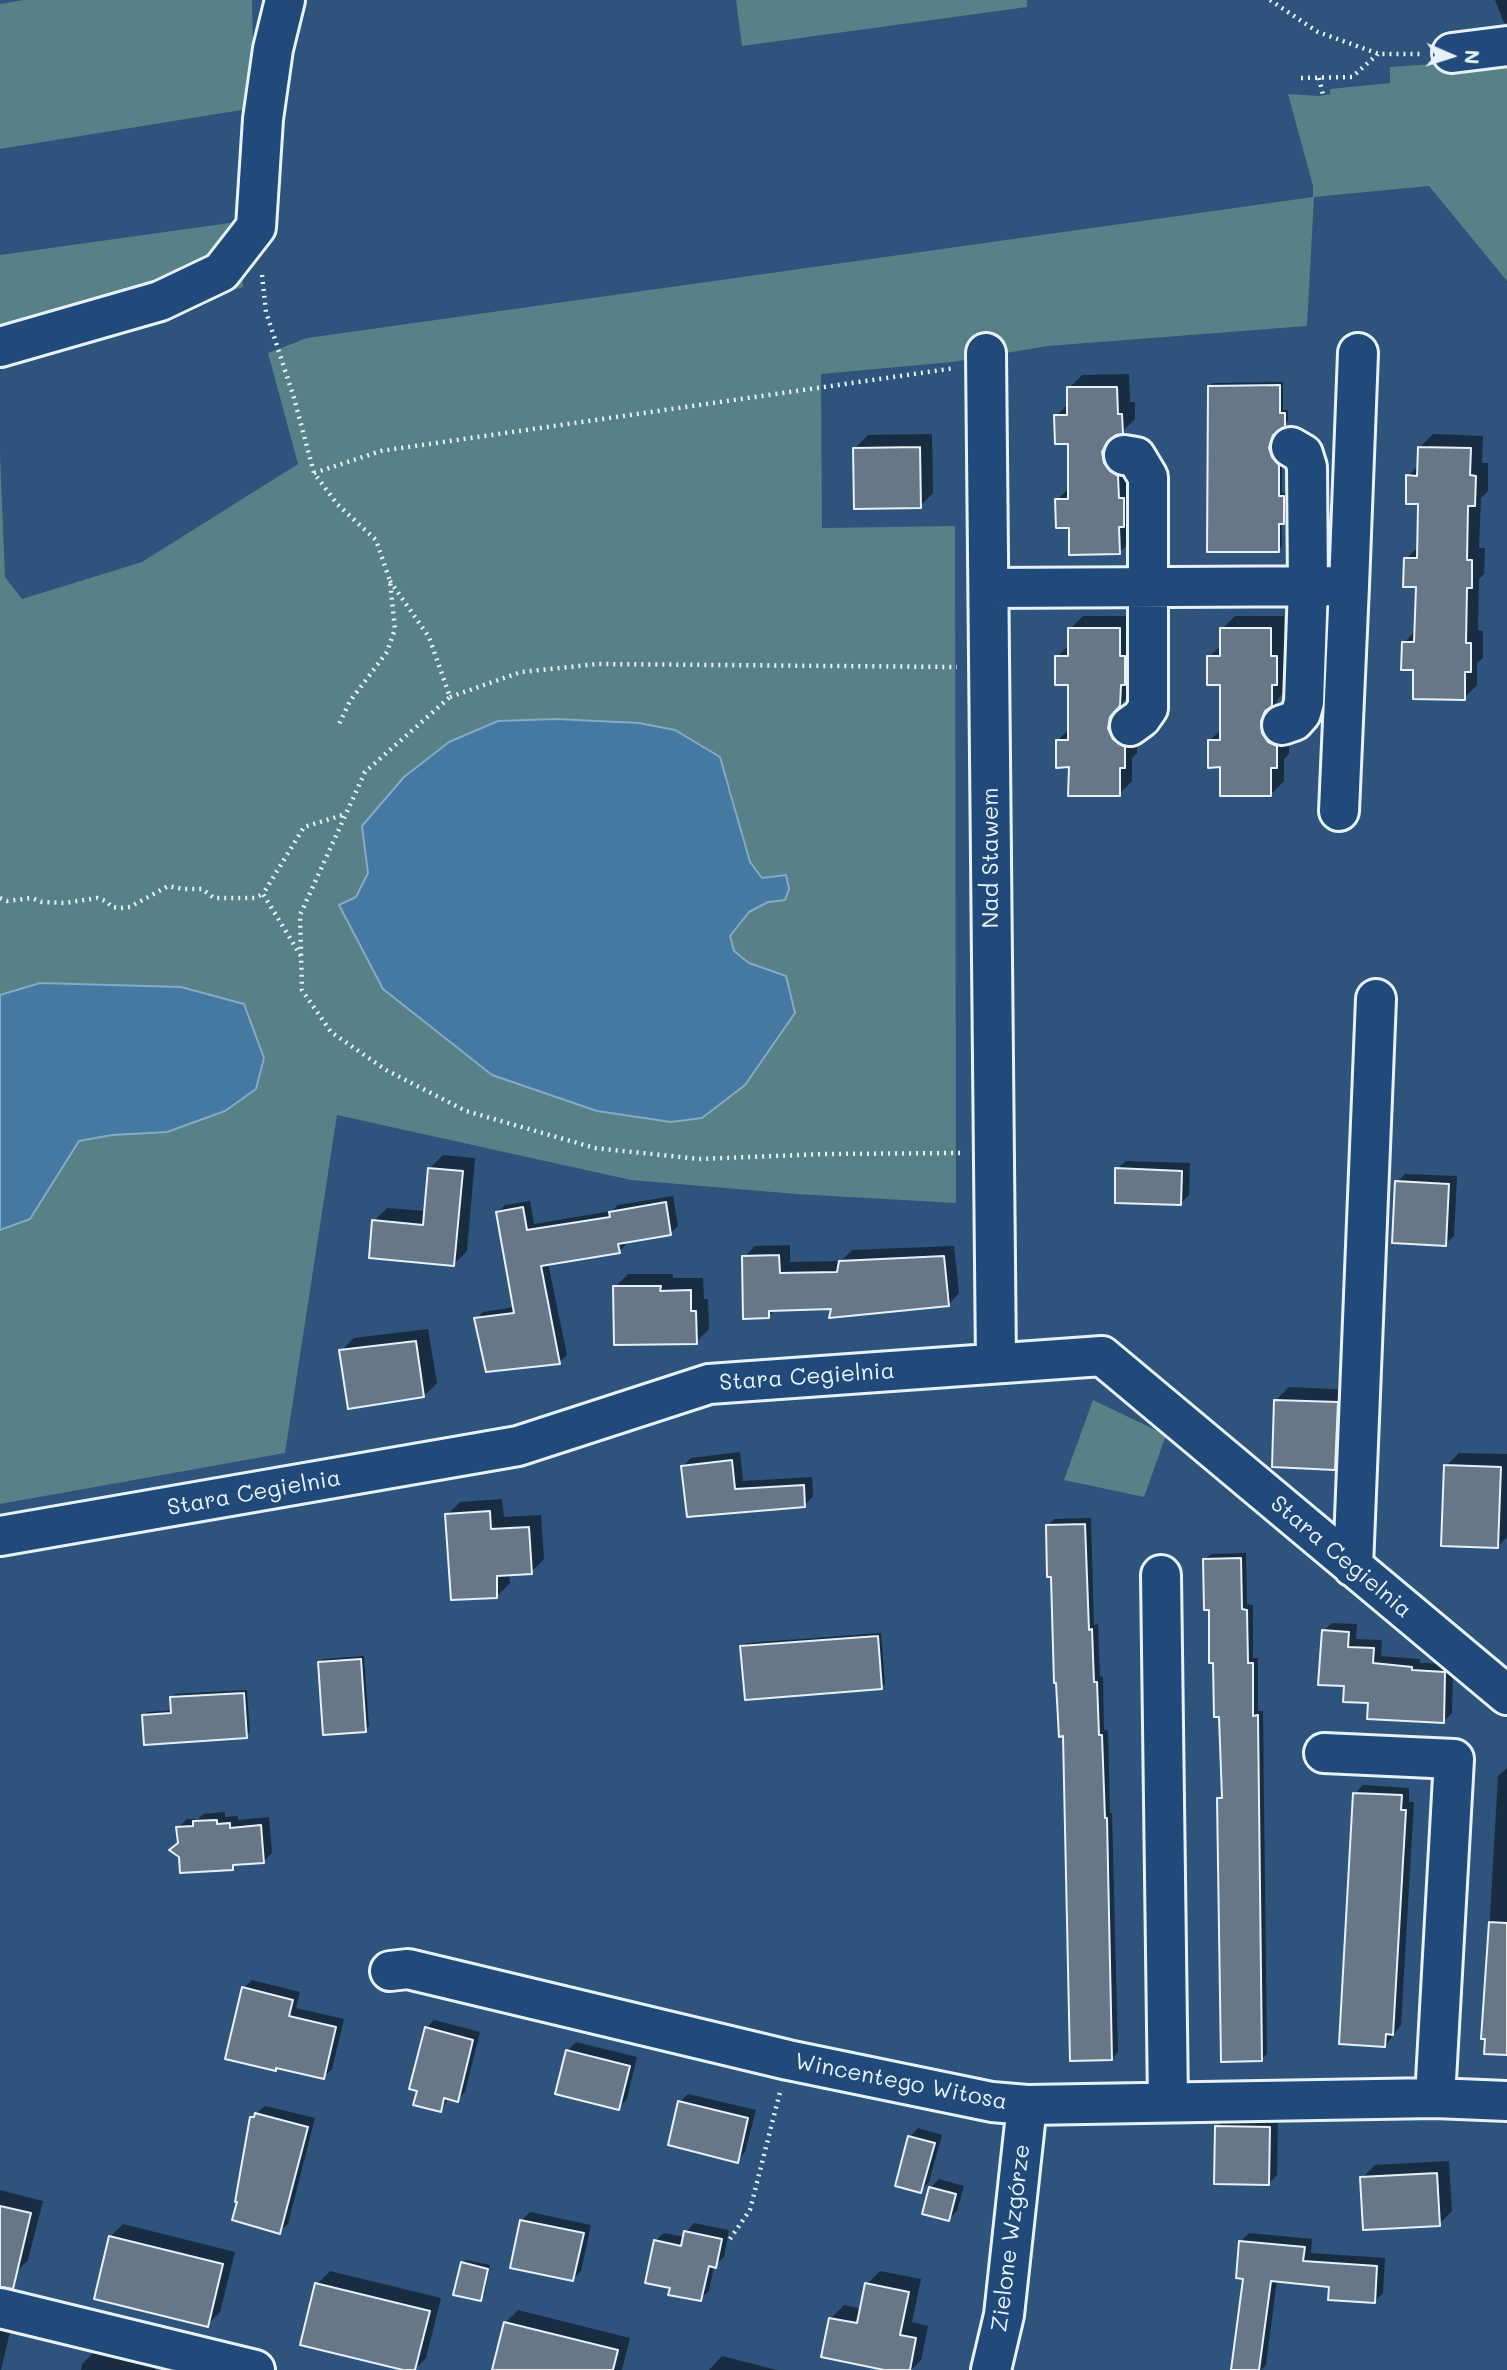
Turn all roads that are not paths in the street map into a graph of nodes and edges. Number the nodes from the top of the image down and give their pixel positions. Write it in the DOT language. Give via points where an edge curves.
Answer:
graph roads {
  1 [pos="285,0"];
  2 [pos="1507,46"];
  3 [pos="1452,53"];
  4 [pos="0,347"];
  5 [pos="1358,353"];
  6 [pos="986,358"];
  7 [pos="1291,447"];
  8 [pos="1124,455"];
  9 [pos="1308,586"];
  10 [pos="1349,586"];
  11 [pos="1147,587"];
  12 [pos="989,588"];
  13 [pos="1282,725"];
  14 [pos="1130,726"];
  15 [pos="1339,811"];
  16 [pos="1376,999"];
  17 [pos="996,1363"];
  18 [pos="0,1536"];
  19 [pos="1353,1567"];
  20 [pos="1161,1575"];
  21 [pos="1507,1695"];
  22 [pos="1324,1753"];
  23 [pos="390,1971"];
  24 [pos="1435,2098"];
  25 [pos="1507,2101"];
  26 [pos="1168,2102"];
  27 [pos="1027,2105"];
  28 [pos="0,2308"];
  29 [pos="256,2370"];
  30 [pos="991,2370"];
  1 -- 4 [label="street" via="263,119 256,227 222,272 160,300"];
  2 -- 3 [label="street"];
  5 -- 10 [label="street"];
  6 -- 12 [label="street, Nad Stawem"];
  7 -- 9 [label="street" via="1303,454 1307,467"];
  8 -- 11 [label="street" via="1136,457 1148,477"];
  9 -- 10 [label="street"];
  9 -- 11 [label="street"];
  9 -- 13 [label="street" via="1304,702 1294,721"];
  10 -- 15 [label="street"];
  11 -- 12 [label="street"];
  11 -- 14 [label="street" via="1148,708"];
  12 -- 17 [label="street, Nad Stawem"];
  16 -- 19 [label="street"];
  17 -- 18 [label="street, Stara Cegielnia" via="709,1384 518,1446"];
  17 -- 19 [label="street, Stara Cegielnia" via="1102,1356"];
  19 -- 21 [label="street, Stara Cegielnia"];
  20 -- 26 [label="street"];
  22 -- 24 [label="street" via="1454,1759"];
  23 -- 27 [label="street, Wincentego Witosa" via="408,1969 788,2060 992,2102"];
  24 -- 25 [label="street, Wincentego Witosa"];
  24 -- 26 [label="street, Wincentego Witosa"];
  26 -- 27 [label="street, Wincentego Witosa"];
  27 -- 30 [label="street, Zielone Wzgórze" via="1004,2315"];
  28 -- 29 [label="street"];
}
